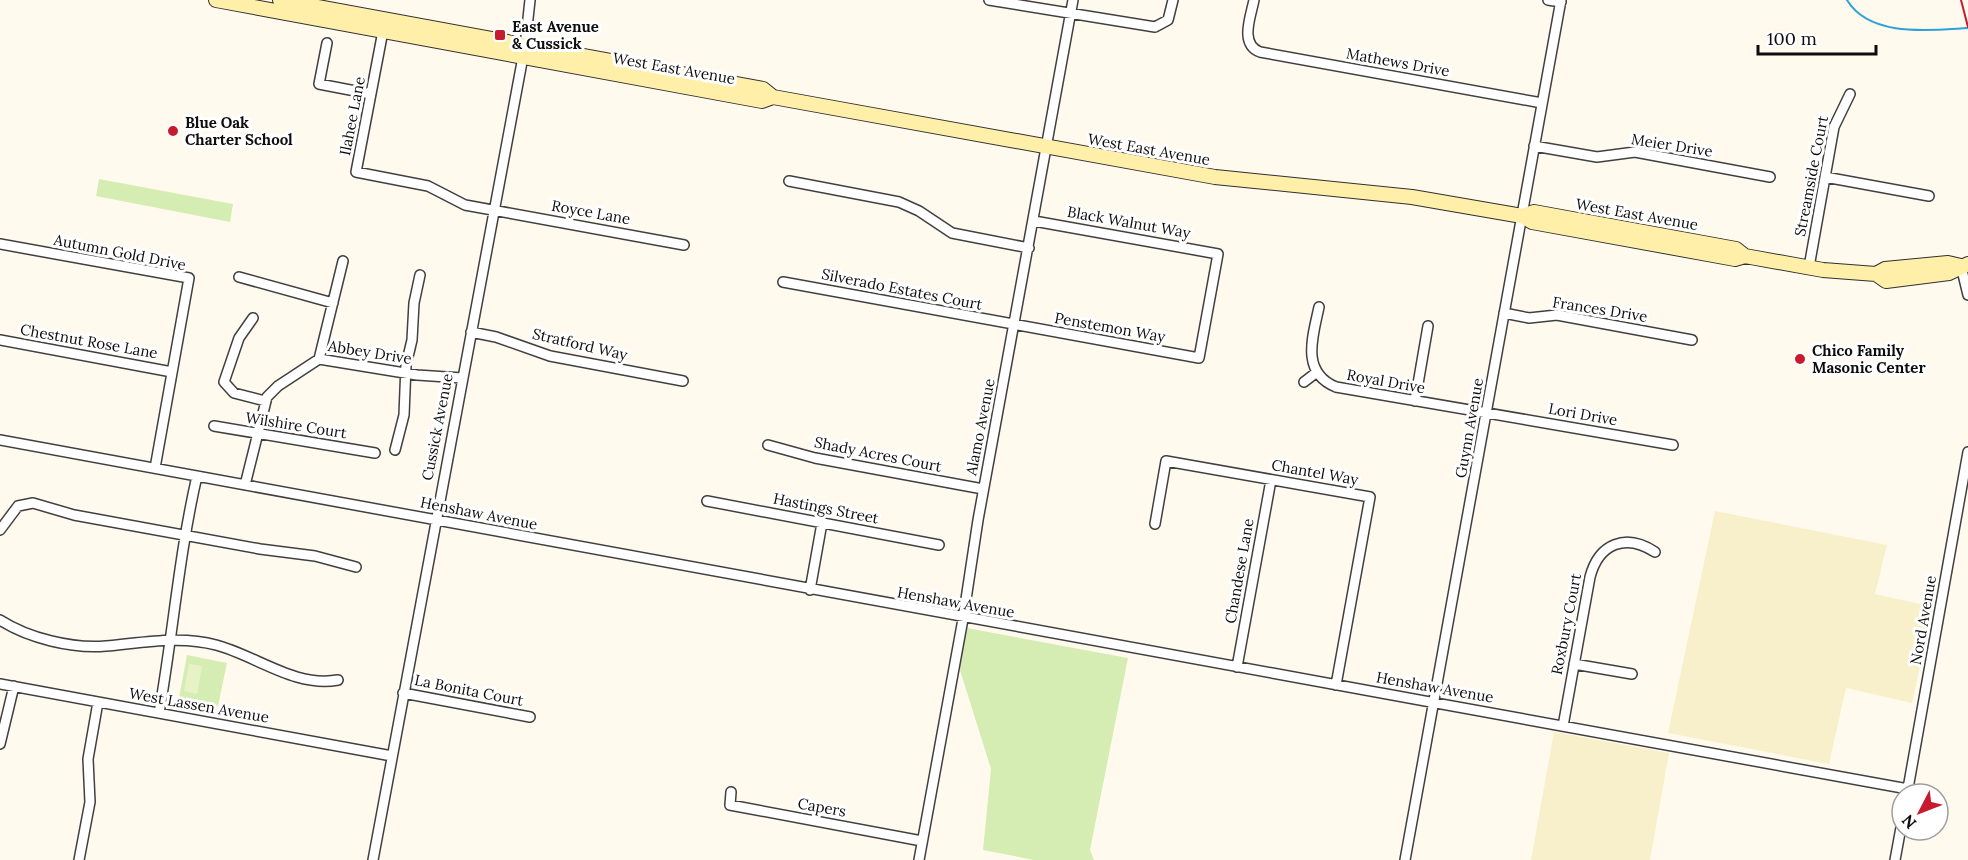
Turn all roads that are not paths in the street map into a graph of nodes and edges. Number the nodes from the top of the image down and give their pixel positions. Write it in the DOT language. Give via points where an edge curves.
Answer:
graph roads {
  1 [pos="216,0"];
  2 [pos="280,0"];
  3 [pos="530,0"];
  4 [pos="989,0"];
  5 [pos="1073,0"];
  6 [pos="1173,0"];
  7 [pos="1254,0"];
  8 [pos="1548,0"];
  9 [pos="1561,1"];
  10 [pos="1071,14"];
  11 [pos="383,31"];
  12 [pos="327,43"];
  13 [pos="524,51"];
  14 [pos="371,94"];
  15 [pos="1851,94"];
  16 [pos="1542,103"];
  17 [pos="1534,146"];
  18 [pos="1048,147"];
  19 [pos="1770,177"];
  20 [pos="1825,177"];
  21 [pos="789,182"];
  22 [pos="1929,196"];
  23 [pos="492,209"];
  24 [pos="1522,216"];
  25 [pos="1035,221"];
  26 [pos="0,244"];
  27 [pos="684,245"];
  28 [pos="1029,248"];
  29 [pos="343,261"];
  30 [pos="1965,265"];
  31 [pos="1809,267"];
  32 [pos="420,275"];
  33 [pos="239,277"];
  34 [pos="783,282"];
  35 [pos="1968,295"];
  36 [pos="333,303"];
  37 [pos="1319,307"];
  38 [pos="1504,313"];
  39 [pos="253,318"];
  40 [pos="1015,325"];
  41 [pos="1428,326"];
  42 [pos="471,332"];
  43 [pos="0,340"];
  44 [pos="1692,340"];
  45 [pos="1199,358"];
  46 [pos="319,359"];
  47 [pos="172,372"];
  48 [pos="1317,372"];
  49 [pos="406,374"];
  50 [pos="462,378"];
  51 [pos="683,381"];
  52 [pos="1304,382"];
  53 [pos="265,401"];
  54 [pos="1415,401"];
  55 [pos="1486,414"];
  56 [pos="214,426"];
  57 [pos="258,433"];
  58 [pos="0,440"];
  59 [pos="768,445"];
  60 [pos="1673,445"];
  61 [pos="395,450"];
  62 [pos="1968,452"];
  63 [pos="375,453"];
  64 [pos="155,468"];
  65 [pos="197,476"];
  66 [pos="1271,480"];
  67 [pos="245,485"];
  68 [pos="983,489"];
  69 [pos="707,501"];
  70 [pos="435,521"];
  71 [pos="822,523"];
  72 [pos="1155,524"];
  73 [pos="0,530"];
  74 [pos="185,534"];
  75 [pos="939,545"];
  76 [pos="1655,552"];
  77 [pos="356,567"];
  78 [pos="810,590"];
  79 [pos="963,619"];
  80 [pos="0,620"];
  81 [pos="170,641"];
  82 [pos="1574,664"];
  83 [pos="1238,667"];
  84 [pos="1632,674"];
  85 [pos="338,680"];
  86 [pos="0,684"];
  87 [pos="1336,685"];
  88 [pos="14,686"];
  89 [pos="403,693"];
  90 [pos="98,702"];
  91 [pos="1435,702"];
  92 [pos="159,713"];
  93 [pos="530,717"];
  94 [pos="1563,726"];
  95 [pos="0,744"];
  96 [pos="392,756"];
  97 [pos="1910,782"];
  98 [pos="1890,789"];
  99 [pos="731,792"];
  100 [pos="922,841"];
  101 [pos="1898,842"];
  102 [pos="79,860"];
  103 [pos="373,860"];
  104 [pos="919,860"];
  105 [pos="1405,860"];
  106 [pos="1895,860"];
  1 -- 11 [label="main road, West East Avenue"];
  2 -- 13 [label="main road, West East Avenue"];
  3 -- 13 [label="street, Cussick Avenue"];
  4 -- 10 [label="street"];
  5 -- 10 [label="street, Alamo Avenue"];
  6 -- 10 [label="street" via="1168,20 1155,27"];
  7 -- 16 [label="street, Mathews Drive" via="1248,32 1251,47 1260,52"];
  8 -- 9 [label="street"];
  9 -- 16 [label="street, Guynn Avenue"];
  10 -- 18 [label="street, Alamo Avenue"];
  11 -- 13 [label="main road, West East Avenue"];
  11 -- 14 [label="street, Ilahee Lane"];
  12 -- 14 [label="street" via="319,84"];
  13 -- 18 [label="main road, West East Avenue" via="763,89 773,97"];
  13 -- 23 [label="street, Cussick Avenue"];
  14 -- 23 [label="street, Ilahee Lane" via="356,172 419,183 459,204"];
  15 -- 20 [label="street, Streamside Court" via="1836,120"];
  16 -- 17 [label="street, Guynn Avenue"];
  17 -- 19 [label="street, Meier Drive" via="1597,157 1642,153"];
  17 -- 24 [label="street, Guynn Avenue"];
  18 -- 24 [label="main road, West East Avenue" via="1237,181 1418,198"];
  18 -- 25 [label="street, Alamo Avenue"];
  20 -- 22 [label="street"];
  20 -- 31 [label="street, Streamside Court"];
  21 -- 28 [label="street" via="899,202 952,233"];
  23 -- 27 [label="street, Royce Lane"];
  23 -- 42 [label="street, Cussick Avenue"];
  24 -- 31 [label="main road, West East Avenue" via="1534,212 1736,249 1745,256"];
  24 -- 38 [label="street, Guynn Avenue"];
  25 -- 28 [label="street, Alamo Avenue"];
  25 -- 45 [label="street, Black Walnut Way" via="1218,254"];
  26 -- 47 [label="street, Autumn Gold Drive" via="189,278"];
  28 -- 40 [label="street, Alamo Avenue"];
  29 -- 36 [label="street"];
  30 -- 31 [label="main road, West East Avenue" via="1885,269 1876,274"];
  30 -- 35 [label="street"];
  32 -- 49 [label="street"];
  33 -- 36 [label="street"];
  34 -- 40 [label="street, Silverado Estates Court"];
  36 -- 46 [label="street"];
  37 -- 48 [label="street" via="1311,353"];
  38 -- 44 [label="street, Frances Drive" via="1529,318 1557,315"];
  38 -- 55 [label="street, Guynn Avenue"];
  39 -- 53 [label="street" via="239,338 224,382 234,393"];
  40 -- 45 [label="street, Penstemon Way"];
  40 -- 68 [label="street, Alamo Avenue"];
  41 -- 54 [label="street"];
  42 -- 50 [label="street, Cussick Avenue"];
  42 -- 51 [label="street, Stratford Way" via="550,356"];
  43 -- 47 [label="street, Chestnut Rose Lane"];
  46 -- 49 [label="street, Abbey Drive"];
  46 -- 53 [label="street, Abbey Drive" via="278,386"];
  47 -- 64 [label="street, Autumn Gold Drive"];
  48 -- 52 [label="street"];
  48 -- 54 [label="street, Royal Drive" via="1336,387"];
  49 -- 50 [label="street, Abbey Drive"];
  49 -- 61 [label="street" via="404,415"];
  50 -- 70 [label="street, Cussick Avenue"];
  53 -- 57 [label="street"];
  54 -- 55 [label="street, Royal Drive"];
  55 -- 60 [label="street, Lori Drive"];
  55 -- 91 [label="street, Guynn Avenue"];
  56 -- 57 [label="street, Wilshire Court"];
  57 -- 63 [label="street, Wilshire Court"];
  57 -- 67 [label="street"];
  58 -- 64 [label="street, Henshaw Avenue"];
  59 -- 68 [label="street, Shady Acres Court" via="814,458"];
  62 -- 97 [label="street, Nord Avenue"];
  64 -- 65 [label="street, Henshaw Avenue"];
  65 -- 67 [label="street, Henshaw Avenue"];
  65 -- 74 [label="street"];
  66 -- 72 [label="street, Chantel Way" via="1166,461"];
  66 -- 83 [label="street, Chandese Lane"];
  66 -- 87 [label="street, Chantel Way" via="1370,497"];
  67 -- 70 [label="street, Henshaw Avenue"];
  68 -- 79 [label="street, Alamo Avenue"];
  69 -- 71 [label="street, Hastings Street"];
  70 -- 78 [label="street, Henshaw Avenue"];
  70 -- 89 [label="street, Cussick Avenue"];
  71 -- 75 [label="street, Hastings Street"];
  71 -- 78 [label="street"];
  73 -- 74 [label="street" via="15,508 29,503"];
  74 -- 77 [label="street" via="315,556"];
  74 -- 81 [label="street"];
  76 -- 82 [label="street, Roxbury Court" via="1630,541 1609,548 1598,558 1590,577"];
  78 -- 79 [label="street, Henshaw Avenue"];
  79 -- 83 [label="street, Henshaw Avenue"];
  79 -- 100 [label="street, Alamo Avenue"];
  80 -- 81 [label="street" via="34,636 81,645"];
  81 -- 85 [label="street" via="212,644 291,675"];
  81 -- 92 [label="street"];
  82 -- 84 [label="street"];
  82 -- 94 [label="street, Roxbury Court"];
  83 -- 87 [label="street, Henshaw Avenue"];
  86 -- 88 [label="street, West Lassen Avenue"];
  87 -- 91 [label="street, Henshaw Avenue"];
  88 -- 90 [label="street, West Lassen Avenue"];
  88 -- 95 [label="street"];
  89 -- 93 [label="street, La Bonita Court"];
  89 -- 96 [label="street, Cussick Avenue"];
  90 -- 92 [label="street, West Lassen Avenue"];
  90 -- 102 [label="street" via="88,759 90,801"];
  91 -- 94 [label="street, Henshaw Avenue"];
  91 -- 105 [label="street, Guynn Avenue"];
  92 -- 96 [label="street, West Lassen Avenue"];
  94 -- 98 [label="street, Henshaw Avenue"];
  96 -- 103 [label="street, Cussick Avenue"];
  99 -- 100 [label="street, Capers" via="730,805"];
  100 -- 104 [label="street, Alamo Avenue"];
  101 -- 106 [label="street"];
}
